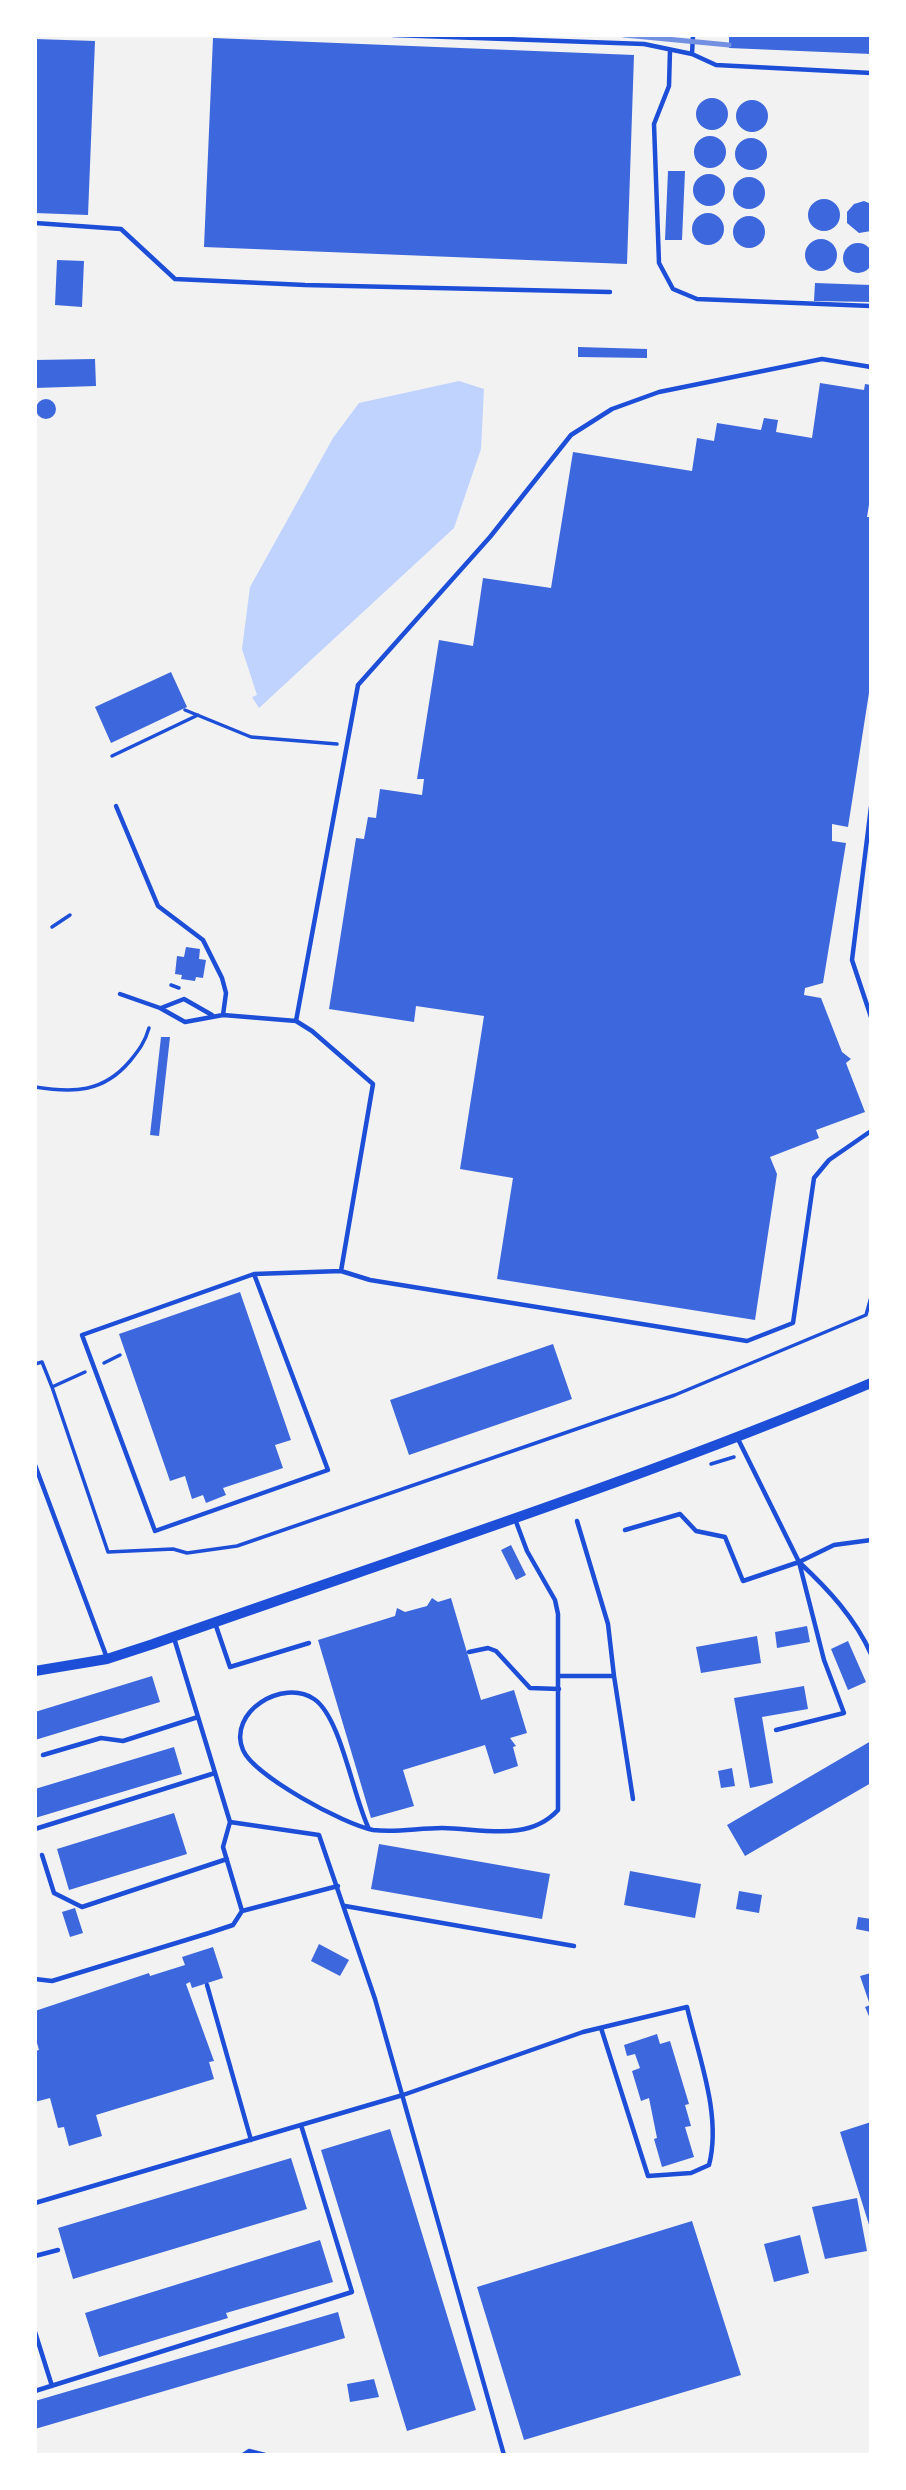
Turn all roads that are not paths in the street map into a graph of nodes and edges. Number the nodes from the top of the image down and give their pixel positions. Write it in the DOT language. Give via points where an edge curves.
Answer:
graph roads {
  1 [pos="393,35"];
  2 [pos="693,35"];
  3 [pos="670,50"];
  4 [pos="692,54"];
  5 [pos="871,73"];
  6 [pos="35,223"];
  7 [pos="610,292"];
  8 [pos="871,306"];
  9 [pos="871,367"];
  10 [pos="116,806"];
  11 [pos="871,807"];
  12 [pos="120,993"];
  13 [pos="160,1008"];
  14 [pos="212,1015"];
  15 [pos="223,1015"];
  16 [pos="871,1017"];
  17 [pos="296,1021"];
  18 [pos="871,1131"];
  19 [pos="341,1271"];
  20 [pos="254,1273"];
  21 [pos="871,1383"];
  22 [pos="738,1439"];
  23 [pos="35,1465"];
  24 [pos="515,1518"];
  25 [pos="577,1521"];
  26 [pos="625,1530"];
  27 [pos="871,1540"];
  28 [pos="799,1562"];
  29 [pos="215,1622"];
  30 [pos="174,1637"];
  31 [pos="309,1643"];
  32 [pos="469,1652"];
  33 [pos="871,1654"];
  34 [pos="107,1658"];
  35 [pos="35,1671"];
  36 [pos="559,1676"];
  37 [pos="614,1676"];
  38 [pos="559,1689"];
  39 [pos="198,1717"];
  40 [pos="776,1730"];
  41 [pos="43,1755"];
  42 [pos="215,1773"];
  43 [pos="633,1799"];
  44 [pos="230,1822"];
  45 [pos="35,1829"];
  46 [pos="369,1829"];
  47 [pos="42,1855"];
  48 [pos="227,1859"];
  49 [pos="338,1886"];
  50 [pos="344,1906"];
  51 [pos="242,1911"];
  52 [pos="574,1946"];
  53 [pos="35,1979"];
  54 [pos="207,1986"];
  55 [pos="601,2028"];
  56 [pos="403,2095"];
  57 [pos="301,2125"];
  58 [pos="251,2140"];
  59 [pos="35,2203"];
  60 [pos="58,2250"];
  61 [pos="35,2256"];
  62 [pos="35,2332"];
  63 [pos="51,2386"];
  64 [pos="35,2391"];
  65 [pos="243,2455"];
  66 [pos="265,2455"];
  67 [pos="503,2455"];
  1 -- 3 [label="lane" via="644,44"];
  2 -- 4 [label="lane"];
  3 -- 4 [label="lane"];
  3 -- 8 [label="lane" via="669,86 654,124 659,263 673,289 697,299"];
  4 -- 5 [label="lane" via="716,65"];
  6 -- 7 [label="lane" via="121,229 175,279"];
  9 -- 17 [label="lane" via="822,359 659,392 612,409 571,435 490,537 358,685"];
  10 -- 15 [label="lane" via="158,906 203,940 226,993"];
  11 -- 16 [label="lane" via="852,960"];
  12 -- 13 [label="lane"];
  13 -- 14 [label="lane" via="185,1023"];
  13 -- 14 [label="lane" via="184,999"];
  14 -- 15 [label="lane"];
  15 -- 17 [label="lane"];
  17 -- 19 [label="lane" via="373,1084"];
  18 -- 19 [label="lane" via="829,1160 814,1178 793,1322 747,1341 370,1280"];
  19 -- 20 [label="lane"];
  20 -- 20 [label="lane" via="82,1335 155,1531 328,1470"];
  21 -- 22 [label="street"];
  22 -- 24 [label="street"];
  22 -- 28 [label="lane"];
  23 -- 34 [label="lane"];
  24 -- 29 [label="street"];
  24 -- 36 [label="lane" via="527,1551 555,1600"];
  25 -- 37 [label="lane" via="608,1624"];
  26 -- 28 [label="lane" via="680,1514 696,1531 725,1537 743,1581"];
  27 -- 28 [label="lane" via="834,1545"];
  28 -- 33 [label="lane" via="826,1587"];
  28 -- 40 [label="lane" via="824,1660 844,1713"];
  29 -- 30 [label="street"];
  29 -- 31 [label="lane" via="230,1667"];
  30 -- 34 [label="street"];
  30 -- 39 [label="lane"];
  32 -- 38 [label="lane" via="496,1651 530,1688"];
  34 -- 35 [label="street"];
  36 -- 37 [label="lane"];
  36 -- 38 [label="lane"];
  37 -- 43 [label="lane"];
  38 -- 46 [label="lane" via="558,1810 549,1820 488,1832"];
  39 -- 41 [label="lane" via="123,1741 101,1738"];
  39 -- 42 [label="lane"];
  42 -- 44 [label="lane"];
  42 -- 45 [label="lane"];
  44 -- 48 [label="lane" via="223,1847"];
  44 -- 49 [label="lane" via="319,1835"];
  46 -- 46 [label="lane" via="329,1812 258,1769 243,1750 241,1735 263,1699 295,1690 315,1699 339,1738 359,1810"];
  47 -- 48 [label="lane" via="54,1893 82,1907"];
  48 -- 51 [label="lane"];
  49 -- 50 [label="lane"];
  49 -- 51 [label="lane"];
  50 -- 52 [label="lane"];
  50 -- 56 [label="lane"];
  51 -- 53 [label="lane" via="233,1925 209,1933 51,1981"];
  54 -- 58 [label="lane"];
  55 -- 55 [label="lane" via="687,2007 711,2111 709,2165 691,2173 648,2176"];
  55 -- 56 [label="lane"];
  56 -- 57 [label="lane"];
  56 -- 67 [label="lane"];
  57 -- 58 [label="lane"];
  57 -- 63 [label="lane" via="352,2292"];
  58 -- 59 [label="lane"];
  60 -- 61 [label="lane"];
  62 -- 63 [label="lane"];
  63 -- 64 [label="lane"];
  65 -- 66 [label="lane" via="249,2451"];
}
